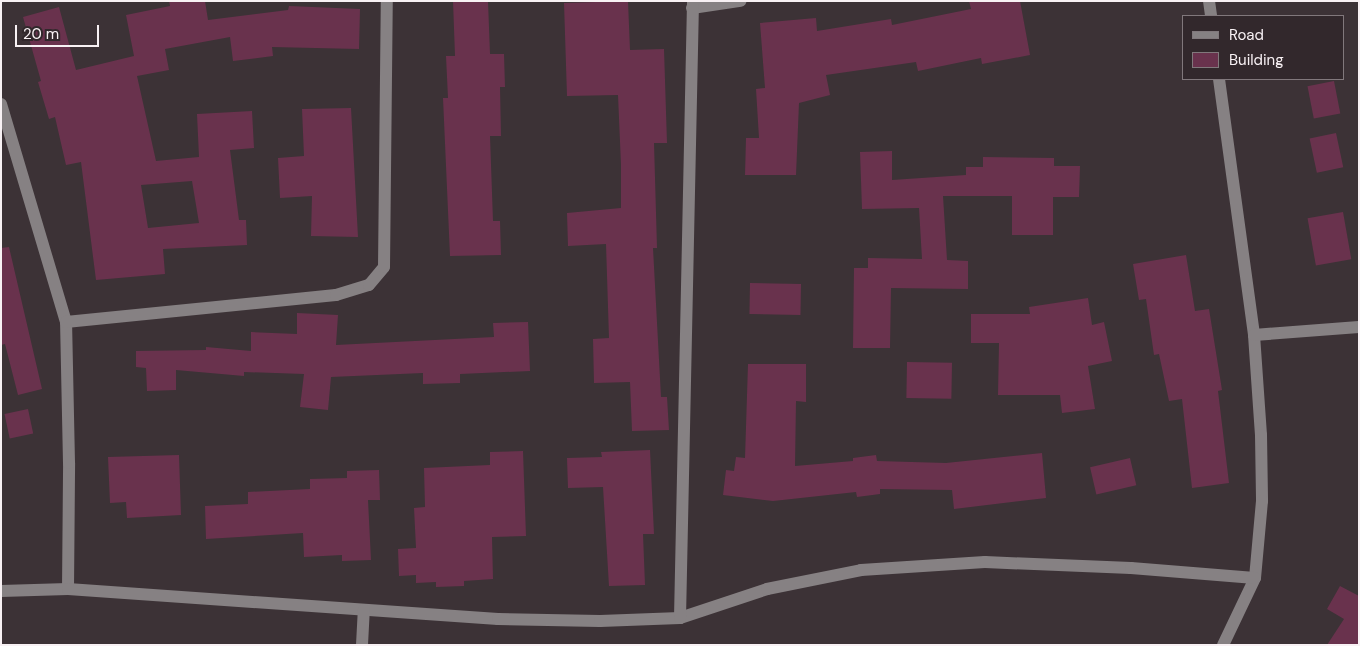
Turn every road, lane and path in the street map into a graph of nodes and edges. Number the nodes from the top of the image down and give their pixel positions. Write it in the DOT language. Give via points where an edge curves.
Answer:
graph roads {
  1 [pos="387,1"];
  2 [pos="740,1"];
  3 [pos="1209,1"];
  4 [pos="692,5"];
  5 [pos="1211,15"];
  6 [pos="1219,80"];
  7 [pos="1,104"];
  8 [pos="66,322"];
  9 [pos="1359,327"];
  10 [pos="1254,334"];
  11 [pos="1255,578"];
  12 [pos="68,589"];
  13 [pos="1,590"];
  14 [pos="364,610"];
  15 [pos="680,618"];
  16 [pos="362,645"];
  17 [pos="1223,645"];
  1 -- 8 [label="street" via="384,267 369,285 336,295"];
  2 -- 4 [label="street"];
  3 -- 5 [label="street"];
  4 -- 15 [label="street"];
  6 -- 10 [label="street"];
  7 -- 8 [label="street"];
  8 -- 12 [label="street" via="70,463"];
  9 -- 10 [label="street"];
  10 -- 11 [label="street" via="1262,501"];
  11 -- 15 [label="street" via="1131,568 985,562 861,570 768,589"];
  11 -- 17 [label="street"];
  12 -- 13 [label="street"];
  12 -- 14 [label="street"];
  14 -- 15 [label="street" via="498,619 600,621"];
  14 -- 16 [label="street"];
}
